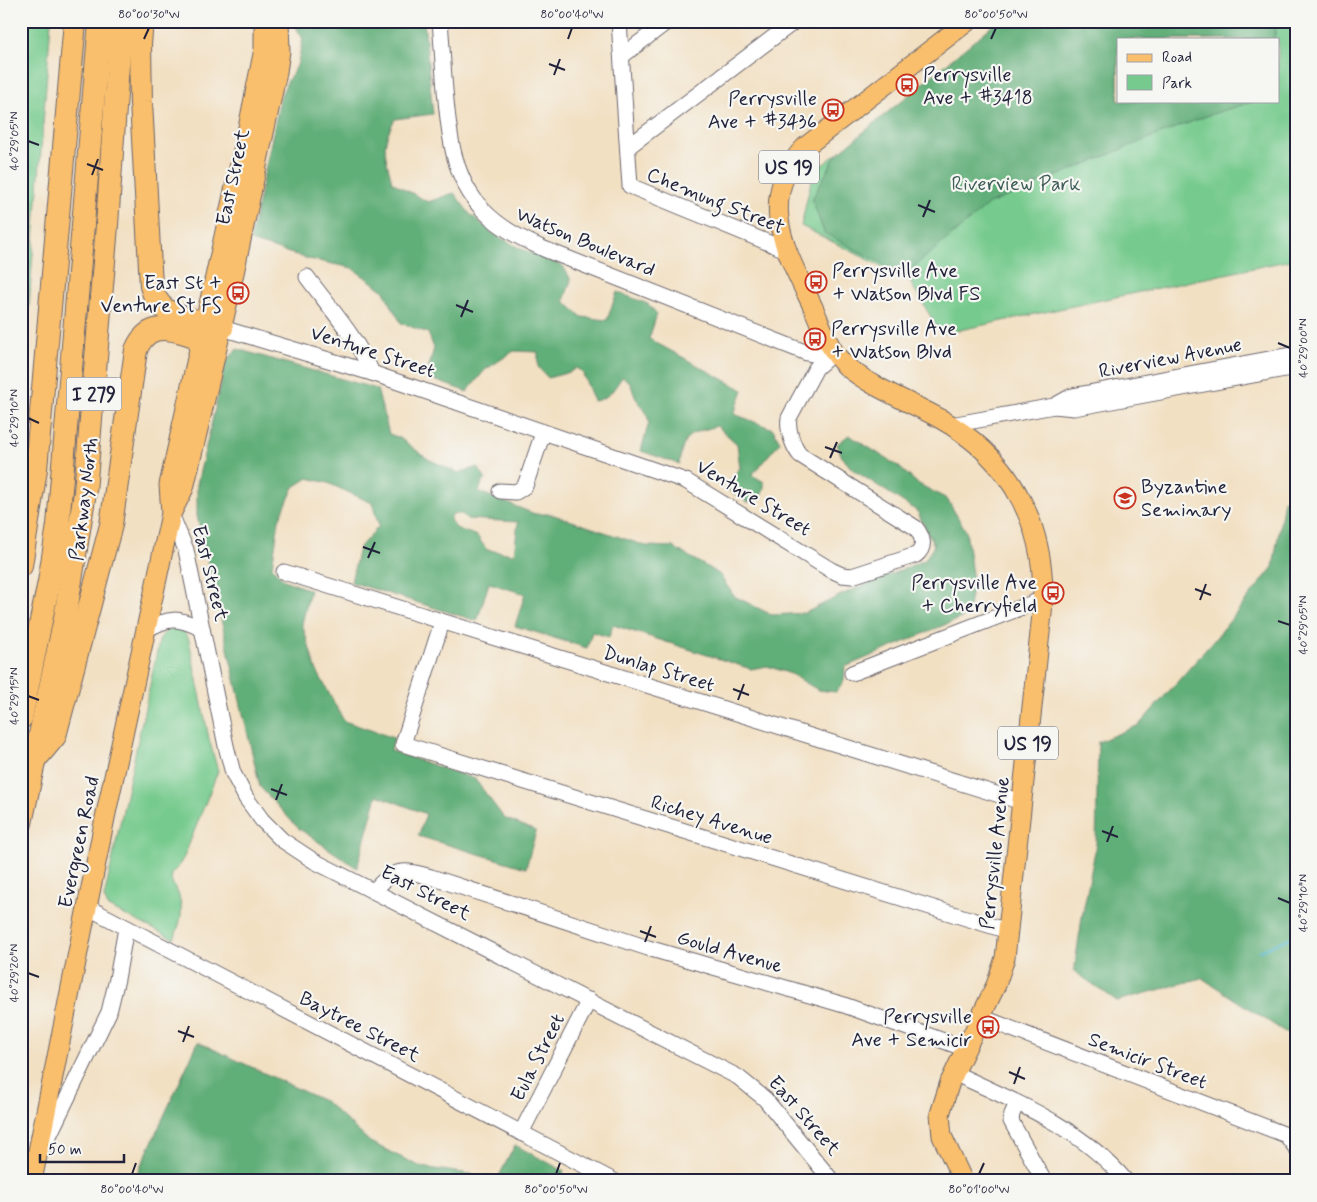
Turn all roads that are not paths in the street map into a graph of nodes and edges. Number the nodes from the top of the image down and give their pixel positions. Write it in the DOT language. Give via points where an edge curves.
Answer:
graph roads {
  1 [pos="76,21"];
  2 [pos="100,21"];
  3 [pos="121,21"];
  4 [pos="142,21"];
  5 [pos="264,21"];
  6 [pos="279,21"];
  7 [pos="440,21"];
  8 [pos="619,21"];
  9 [pos="668,21"];
  10 [pos="794,21"];
  11 [pos="968,21"];
  12 [pos="622,56"];
  13 [pos="628,147"];
  14 [pos="786,250"];
  15 [pos="307,277"];
  16 [pos="210,330"];
  17 [pos="834,352"];
  18 [pos="1296,354"];
  19 [pos="1296,367"];
  20 [pos="372,373"];
  21 [pos="1054,406"];
  22 [pos="951,425"];
  23 [pos="543,433"];
  24 [pos="500,491"];
  25 [pos="171,514"];
  26 [pos="21,566"];
  27 [pos="284,572"];
  28 [pos="1043,599"];
  29 [pos="442,622"];
  30 [pos="202,629"];
  31 [pos="146,630"];
  32 [pos="852,673"];
  33 [pos="21,718"];
  34 [pos="33,762"];
  35 [pos="1022,802"];
  36 [pos="21,823"];
  37 [pos="374,891"];
  38 [pos="87,907"];
  39 [pos="126,928"];
  40 [pos="1008,932"];
  41 [pos="589,1000"];
  42 [pos="981,1017"];
  43 [pos="966,1049"];
  44 [pos="954,1073"];
  45 [pos="1017,1103"];
  46 [pos="521,1133"];
  47 [pos="1296,1148"];
  48 [pos="34,1172"];
  49 [pos="614,1181"];
  50 [pos="832,1181"];
  51 [pos="963,1181"];
  52 [pos="1044,1181"];
  53 [pos="1126,1181"];
  1 -- 26 [label="highway, I 279" via="37,459"];
  2 -- 33 [label="highway" via="59,516"];
  3 -- 34 [label="highway, Parkway North / I 279" via="85,492 65,618"];
  4 -- 16 [label="highway" via="141,102 151,286 161,307"];
  5 -- 16 [label="main road, East Street" via="264,49"];
  6 -- 16 [label="main road, East Street" via="278,72"];
  7 -- 17 [label="street, Watson Boulevard" via="448,129 454,158 474,199 493,220 544,249 810,354"];
  8 -- 12 [label="street"];
  9 -- 12 [label="street"];
  10 -- 13 [label="street"];
  11 -- 14 [label="main road, Perrysville Avenue / US 19" via="812,140 793,160 784,175 778,208"];
  12 -- 13 [label="street"];
  13 -- 14 [label="street, Chemung Street" via="630,186"];
  14 -- 17 [label="main road, Perrysville Avenue / US 19"];
  15 -- 20 [label="street" via="366,358"];
  16 -- 20 [label="street, Venture Street"];
  16 -- 25 [label="main road, East Street" via="170,485"];
  16 -- 34 [label="highway" via="159,329 144,336 136,350 111,525 55,736"];
  17 -- 22 [label="main road, Perrysville Avenue / US 19" via="858,375"];
  17 -- 23 [label="street, Venture Street" via="816,368 789,418 788,426 796,449 800,455 916,528 923,544 916,555 857,576 831,570 686,481"];
  18 -- 21 [label="street, Riverview Avenue" via="1072,396"];
  19 -- 21 [label="street, Riverview Avenue" via="1074,408"];
  20 -- 23 [label="street, Venture Street"];
  21 -- 22 [label="street, Riverview Avenue"];
  22 -- 28 [label="main road, Perrysville Avenue / US 19" via="989,455 1021,500 1038,547"];
  23 -- 24 [label="street" via="525,486 516,492"];
  25 -- 30 [label="street, East Street" via="186,550"];
  25 -- 31 [label="main road, Evergreen Road"];
  27 -- 29 [label="street, Dunlap Street"];
  28 -- 32 [label="street"];
  28 -- 35 [label="main road, Perrysville Avenue / US 19"];
  29 -- 35 [label="street, Dunlap Street"];
  29 -- 40 [label="street, Richey Avenue" via="403,744"];
  30 -- 31 [label="street" via="171,619"];
  30 -- 37 [label="street, East Street" via="229,760 246,798 282,840 309,858"];
  31 -- 38 [label="main road, Evergreen Road"];
  34 -- 36 [label="highway, Parkway North / I 279"];
  35 -- 40 [label="main road, Perrysville Avenue / US 19"];
  37 -- 41 [label="street, East Street"];
  37 -- 43 [label="street, Gould Avenue" via="383,880 399,872 411,871 648,948 844,1005"];
  38 -- 39 [label="street, Baytree Street"];
  38 -- 48 [label="main road, Evergreen Road"];
  39 -- 46 [label="street, Baytree Street"];
  39 -- 48 [label="street" via="109,1012"];
  40 -- 42 [label="main road, Perrysville Avenue / US 19" via="1003,967"];
  41 -- 46 [label="street, Eula Street"];
  41 -- 50 [label="street, East Street" via="748,1083"];
  42 -- 43 [label="main road, Perrysville Avenue / US 19"];
  42 -- 47 [label="street, Semicir Street" via="1286,1135"];
  43 -- 44 [label="main road, Perrysville Avenue / US 19"];
  44 -- 45 [label="street"];
  44 -- 51 [label="main road, Perrysville Avenue / US 19" via="941,1108 940,1128"];
  45 -- 52 [label="street" via="1011,1121"];
  45 -- 53 [label="street" via="1072,1133 1098,1152"];
  46 -- 49 [label="street, Baytree Street"];
}
